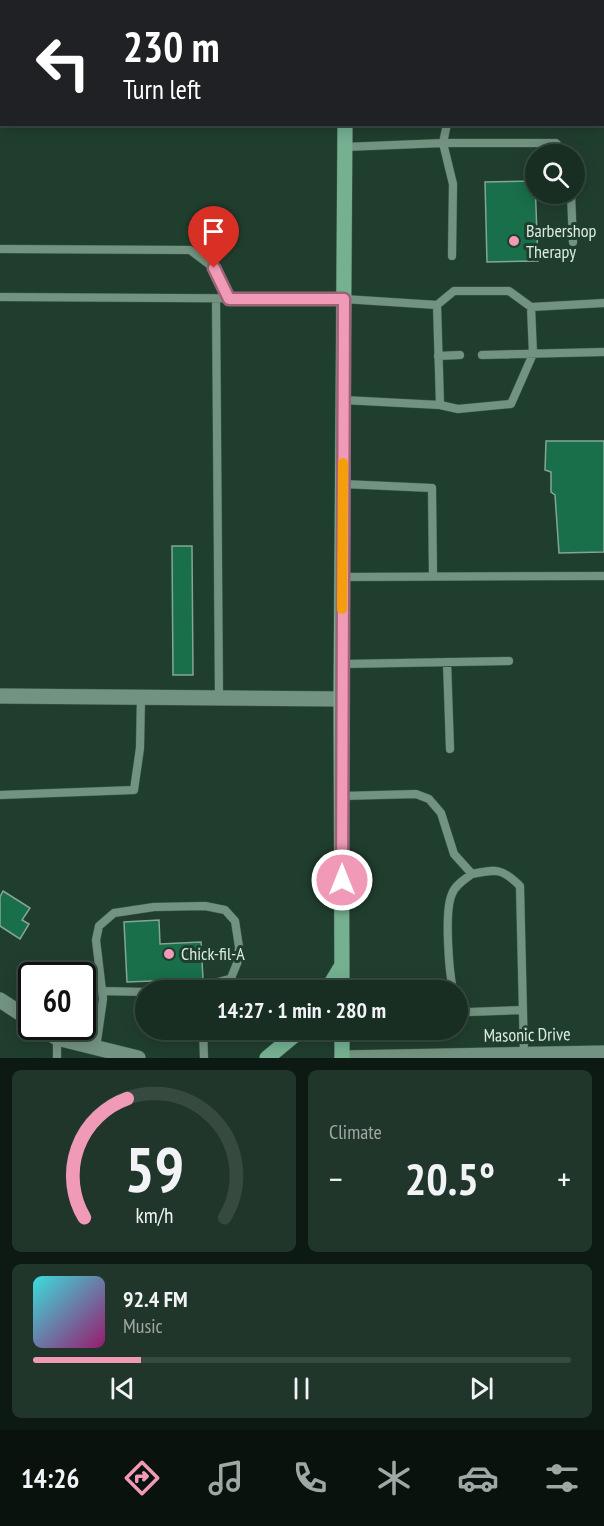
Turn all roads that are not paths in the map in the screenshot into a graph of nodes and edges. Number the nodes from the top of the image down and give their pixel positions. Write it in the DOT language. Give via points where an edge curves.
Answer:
graph roads {
  1 [pos="345,126"];
  2 [pos="447,126"];
  3 [pos="443,143"];
  4 [pos="557,144"];
  5 [pos="345,147"];
  6 [pos="571,204"];
  7 [pos="573,242"];
  8 [pos="0,249"];
  9 [pos="452,256"];
  10 [pos="0,297"];
  11 [pos="216,299"];
  12 [pos="229,299"];
  13 [pos="344,299"];
  14 [pos="604,303"];
  15 [pos="437,305"];
  16 [pos="531,307"];
  17 [pos="604,352"];
  18 [pos="533,354"];
  19 [pos="460,355"];
  20 [pos="482,355"];
  21 [pos="438,356"];
  22 [pos="343,400"];
  23 [pos="440,405"];
  24 [pos="343,484"];
  25 [pos="433,576"];
  26 [pos="604,576"];
  27 [pos="342,577"];
  28 [pos="509,661"];
  29 [pos="447,662"];
  30 [pos="343,664"];
  31 [pos="0,696"];
  32 [pos="141,697"];
  33 [pos="219,698"];
  34 [pos="341,699"];
  35 [pos="450,749"];
  36 [pos="0,795"];
  37 [pos="342,796"];
  38 [pos="472,874"];
  39 [pos="342,965"];
  40 [pos="231,978"];
  41 [pos="224,980"];
  42 [pos="229,980"];
  43 [pos="333,980"];
  44 [pos="342,980"];
  45 [pos="451,980"];
  46 [pos="102,991"];
  47 [pos="135,992"];
  48 [pos="0,1000"];
  49 [pos="523,1010"];
  50 [pos="468,1011"];
  51 [pos="18,1012"];
  52 [pos="57,1040"];
  53 [pos="65,1040"];
  54 [pos="203,1040"];
  55 [pos="289,1040"];
  56 [pos="342,1040"];
  57 [pos="96,1048"];
  58 [pos="604,1053"];
  59 [pos="524,1055"];
  60 [pos="559,1056"];
  61 [pos="452,1057"];
  62 [pos="57,1058"];
  63 [pos="138,1058"];
  64 [pos="204,1058"];
  65 [pos="267,1058"];
  66 [pos="341,1058"];
  1 -- 5 [label="main road"];
  2 -- 3 [label="lane"];
  3 -- 4 [label="lane"];
  3 -- 5 [label="lane"];
  3 -- 9 [label="lane" via="453,184"];
  5 -- 13 [label="main road"];
  6 -- 7 [label="lane"];
  8 -- 12 [label="lane" via="190,250 214,268"];
  10 -- 11 [label="lane"];
  11 -- 12 [label="lane"];
  11 -- 33 [label="lane"];
  12 -- 13 [label="lane"];
  13 -- 15 [label="lane"];
  13 -- 22 [label="main road"];
  14 -- 16 [label="lane"];
  15 -- 16 [label="lane" via="454,291 509,291"];
  15 -- 21 [label="lane"];
  16 -- 18 [label="lane"];
  17 -- 18 [label="lane"];
  18 -- 20 [label="lane"];
  18 -- 23 [label="lane" via="511,404 458,409"];
  19 -- 21 [label="lane"];
  21 -- 23 [label="lane"];
  22 -- 23 [label="lane"];
  22 -- 24 [label="main road"];
  24 -- 25 [label="lane" via="432,488"];
  24 -- 27 [label="main road"];
  25 -- 26 [label="lane"];
  25 -- 27 [label="lane"];
  27 -- 30 [label="main road"];
  28 -- 29 [label="lane"];
  29 -- 30 [label="lane"];
  29 -- 35 [label="lane"];
  30 -- 34 [label="main road"];
  31 -- 32 [label="street"];
  32 -- 33 [label="street"];
  32 -- 36 [label="lane" via="134,790"];
  33 -- 34 [label="street"];
  34 -- 37 [label="main road"];
  37 -- 38 [label="lane" via="416,794 429,799 441,813 454,854"];
  37 -- 39 [label="main road"];
  38 -- 45 [label="lane" via="452,894 449,907"];
  38 -- 49 [label="lane" via="492,870 508,874 520,886"];
  39 -- 43 [label="main road"];
  39 -- 44 [label="main road"];
  40 -- 41 [label="lane"];
  40 -- 42 [label="lane"];
  40 -- 46 [label="lane" via="239,946 235,921 225,910 205,906 154,907 114,913 99,926 96,940"];
  46 -- 47 [label="lane"];
  46 -- 57 [label="lane"];
  48 -- 51 [label="street"];
  49 -- 50 [label="lane"];
  49 -- 59 [label="lane"];
  52 -- 62 [label="lane"];
  53 -- 57 [label="street"];
  54 -- 64 [label="lane"];
  55 -- 65 [label="main road"];
  56 -- 66 [label="main road"];
  57 -- 63 [label="street"];
  58 -- 60 [label="street, Masonic Drive"];
  59 -- 60 [label="street, Masonic Drive"];
  59 -- 61 [label="street, Masonic Drive"];
  61 -- 66 [label="street, Masonic Drive"];
}
